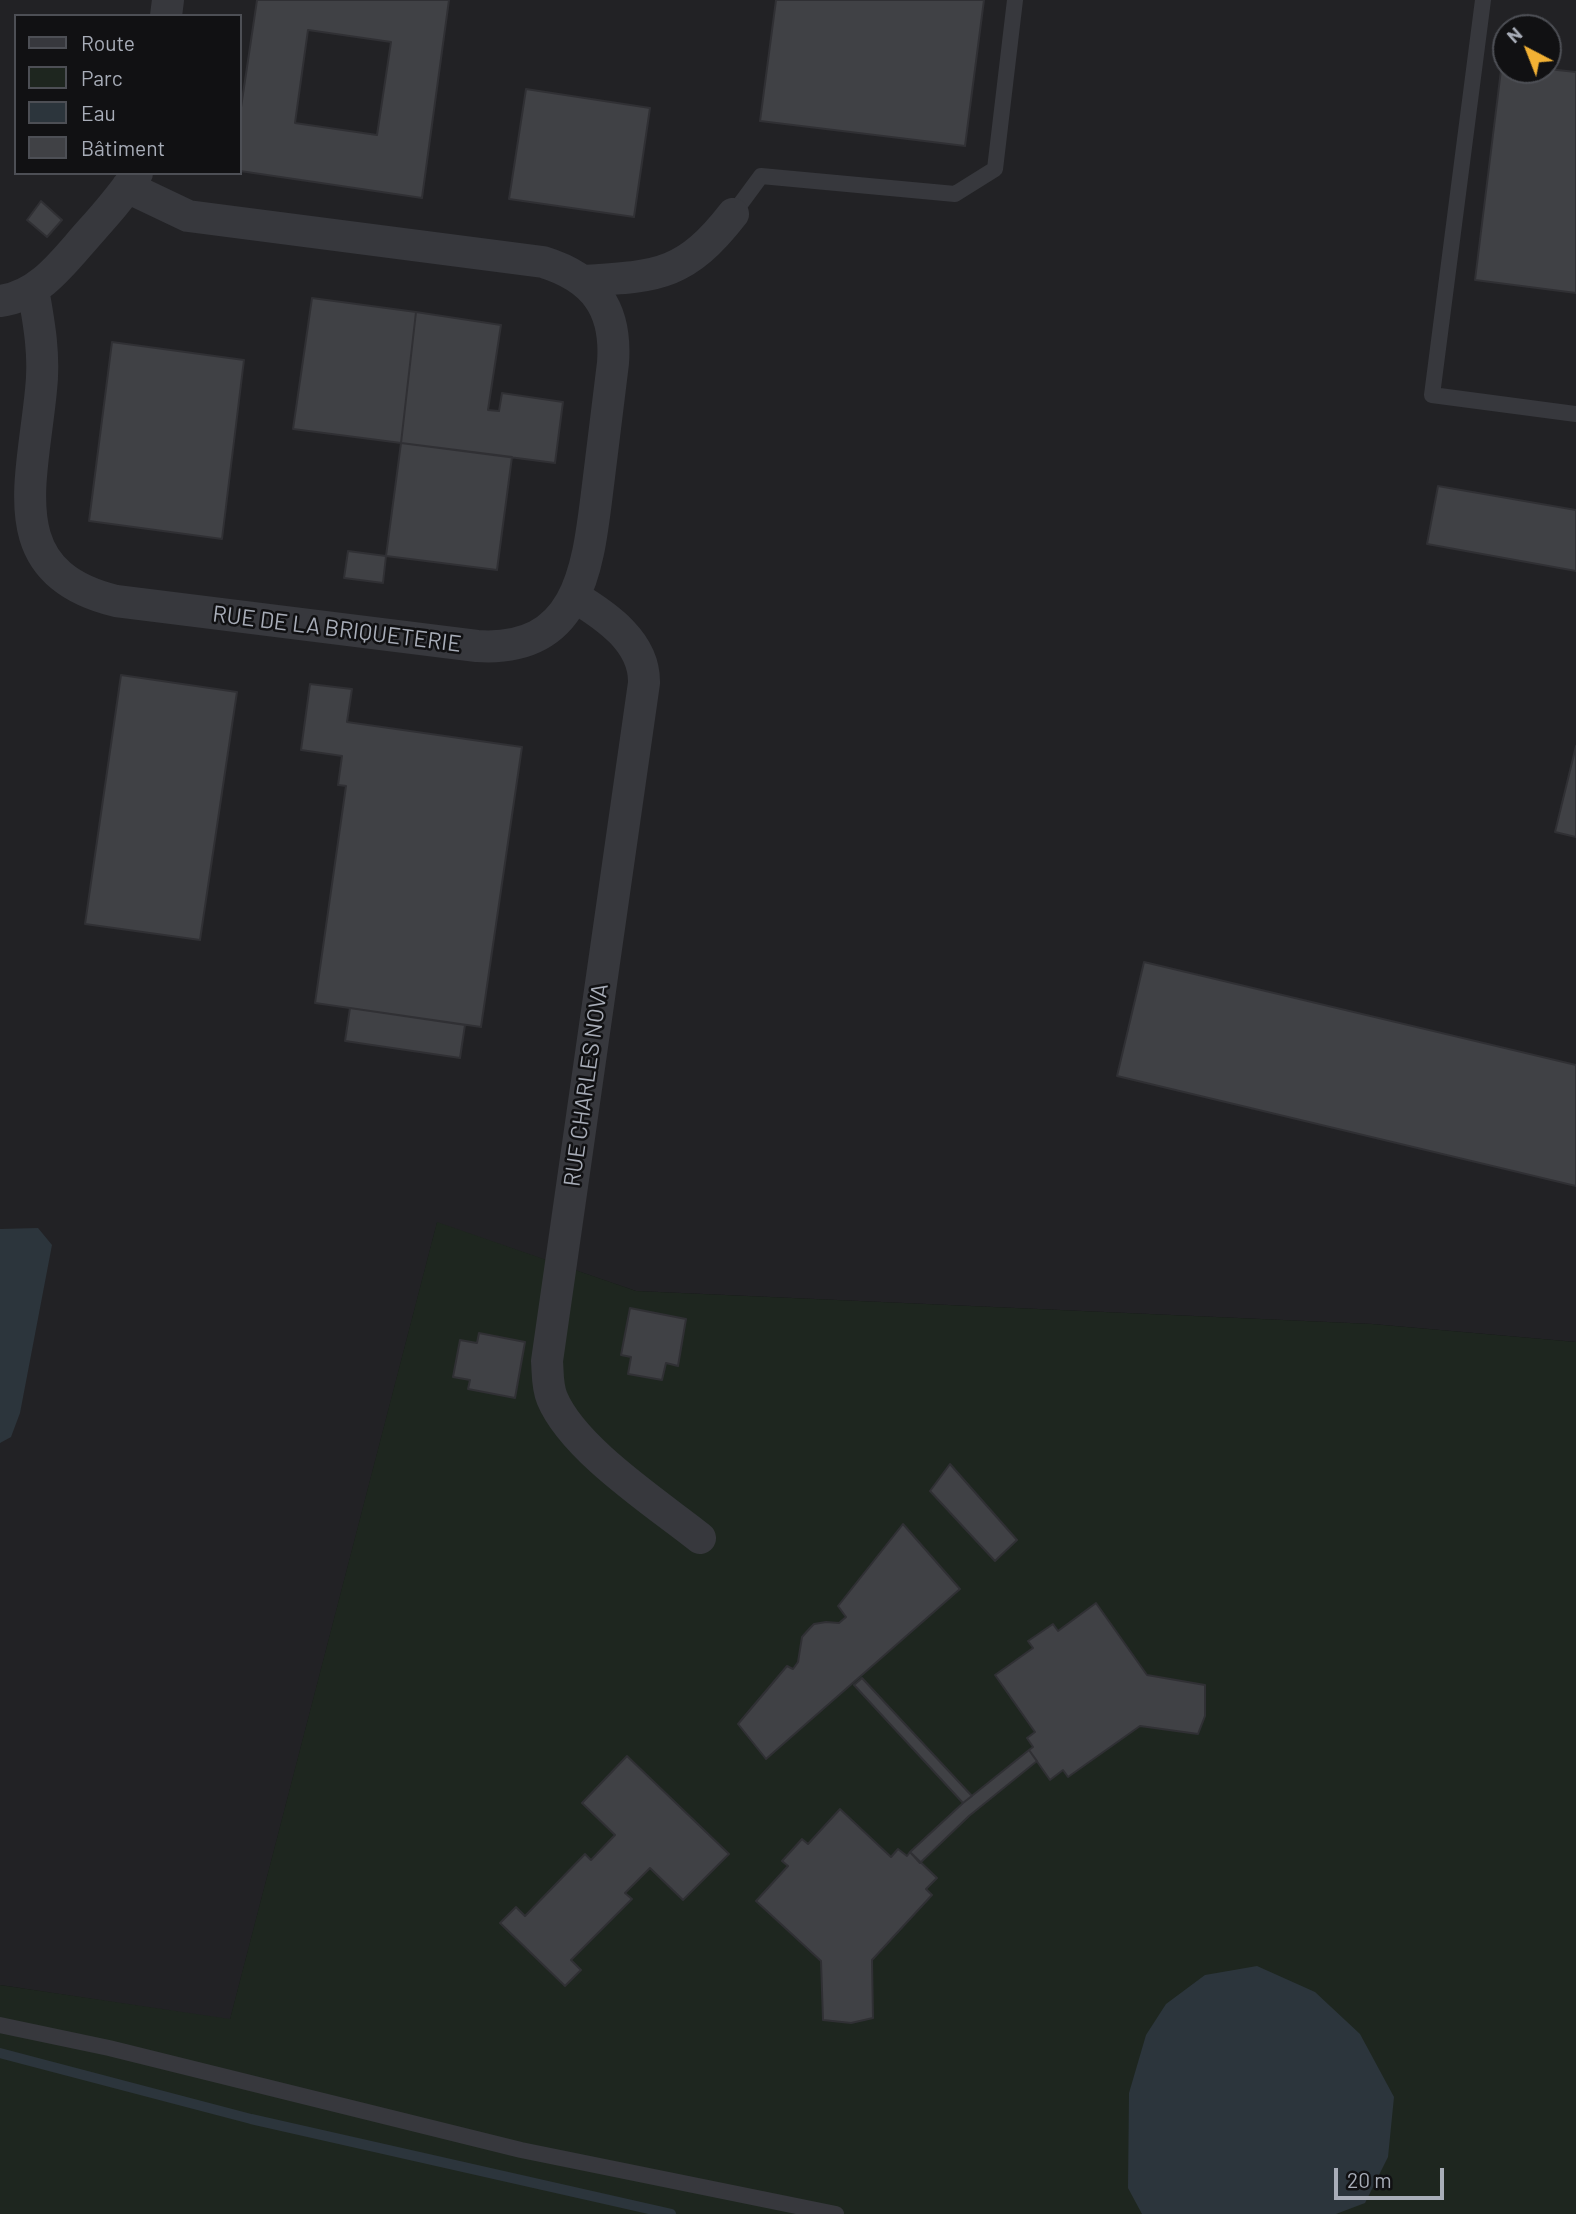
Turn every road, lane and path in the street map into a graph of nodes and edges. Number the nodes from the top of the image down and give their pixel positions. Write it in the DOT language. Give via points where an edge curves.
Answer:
graph roads {
  1 [pos="1015,0"];
  2 [pos="1483,0"];
  3 [pos="132,180"];
  4 [pos="733,214"];
  5 [pos="583,281"];
  6 [pos="33,289"];
  7 [pos="0,301"];
  8 [pos="1576,414"];
  9 [pos="575,597"];
  10 [pos="700,1538"];
  11 [pos="0,2025"];
  12 [pos="836,2214"];
  1 -- 4 [label="lane" via="995,169 955,194 761,176"];
  2 -- 8 [label="lane" via="1432,395"];
  3 -- 5 [label="street, RUE DE LA BRIQUETERIE" via="188,216 529,260 557,267"];
  3 -- 6 [label="street" via="53,274"];
  4 -- 5 [label="street" via="709,243 683,263 646,276"];
  5 -- 9 [label="street, RUE DE LA BRIQUETERIE" via="608,311 614,349 589,555"];
  6 -- 7 [label="street"];
  6 -- 9 [label="street, RUE DE LA BRIQUETERIE" via="44,352 26,503 27,530 45,564 77,590 116,601 493,647 519,643 545,630"];
  9 -- 10 [label="street, RUE CHARLES NOVA" via="608,619 628,640 641,662 643,683 547,1361 548,1386 558,1410 584,1445"];
  11 -- 12 [label="lane" via="521,2150"];
}
